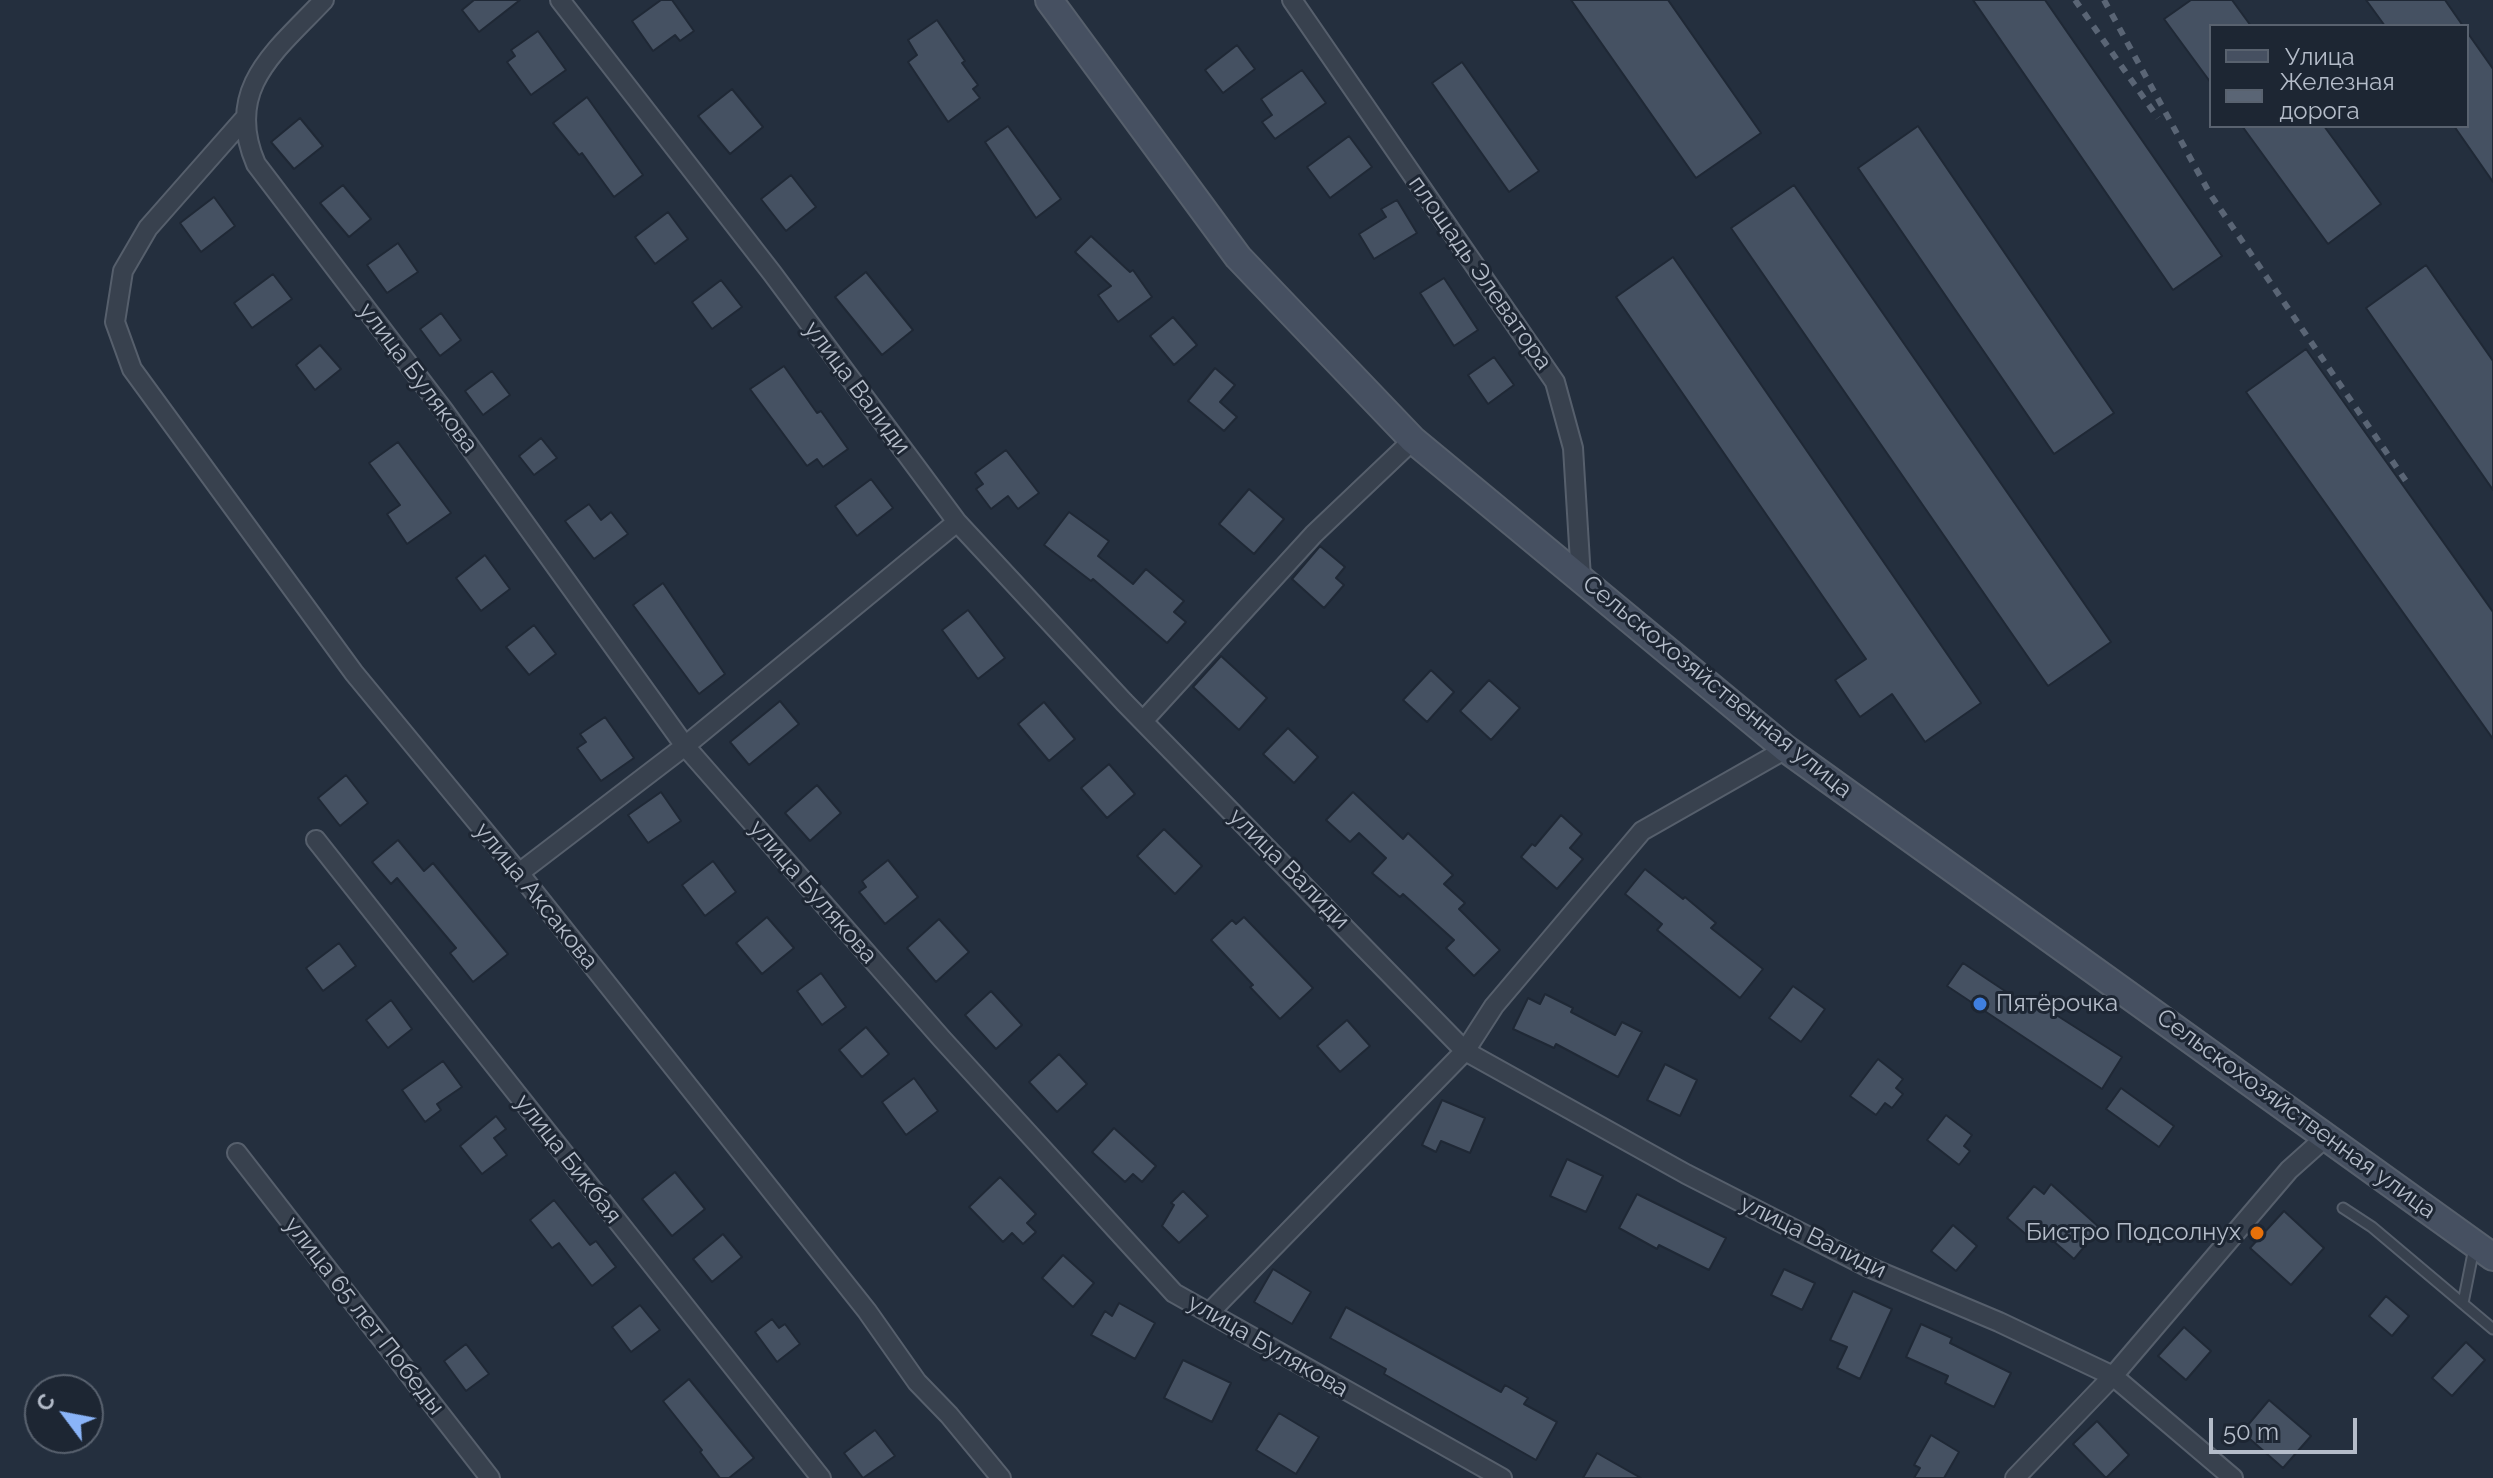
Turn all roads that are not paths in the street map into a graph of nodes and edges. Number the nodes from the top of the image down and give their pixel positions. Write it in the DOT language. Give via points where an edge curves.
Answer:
graph roads {
  1 [pos="324,0"];
  2 [pos="560,0"];
  3 [pos="1049,0"];
  4 [pos="1292,0"];
  5 [pos="245,118"];
  6 [pos="1413,440"];
  7 [pos="957,522"];
  8 [pos="1581,578"];
  9 [pos="1143,721"];
  10 [pos="685,746"];
  11 [pos="1786,749"];
  12 [pos="316,840"];
  13 [pos="519,873"];
  14 [pos="1465,1051"];
  15 [pos="2327,1136"];
  16 [pos="237,1153"];
  17 [pos="2343,1208"];
  18 [pos="2484,1250"];
  19 [pos="2463,1303"];
  20 [pos="1209,1313"];
  21 [pos="2493,1329"];
  22 [pos="2113,1376"];
  23 [pos="490,1478"];
  24 [pos="821,1478"];
  25 [pos="1001,1478"];
  26 [pos="1502,1478"];
  27 [pos="2015,1478"];
  28 [pos="2233,1478"];
  1 -- 5 [label="street" via="264,64 249,91"];
  2 -- 7 [label="street, улица Валиди"];
  3 -- 6 [label="main road, Сельскохозяйственная улица" via="1238,257"];
  4 -- 8 [label="street, площадь Элеватора" via="1555,382 1573,448"];
  5 -- 10 [label="street, улица Булякова" via="246,142 256,164 444,411"];
  5 -- 13 [label="street, улица Аксакова" via="148,228 123,271 115,322 132,369 354,673"];
  6 -- 8 [label="main road, Сельскохозяйственная улица"];
  6 -- 9 [label="street" via="1314,534"];
  7 -- 9 [label="street, улица Валиди"];
  7 -- 10 [label="street"];
  8 -- 11 [label="main road, Сельскохозяйственная улица"];
  9 -- 14 [label="street, улица Валиди"];
  10 -- 13 [label="street"];
  10 -- 20 [label="street, улица Булякова" via="1132,1248 1174,1293"];
  11 -- 14 [label="street" via="1642,831 1494,1006"];
  11 -- 15 [label="main road, Сельскохозяйственная улица"];
  12 -- 24 [label="street, улица Бикбая"];
  13 -- 25 [label="street, улица Аксакова" via="867,1311 917,1382"];
  14 -- 20 [label="street"];
  14 -- 22 [label="street, улица Валиди" via="1866,1266"];
  15 -- 18 [label="main road, Сельскохозяйственная улица"];
  15 -- 22 [label="street" via="2289,1170"];
  16 -- 23 [label="street, улица 65 лет Победы"];
  17 -- 19 [label="lane"];
  18 -- 19 [label="lane"];
  19 -- 21 [label="lane"];
  20 -- 26 [label="street, улица Булякова"];
  22 -- 27 [label="street"];
  22 -- 28 [label="street, улица Валиди"];
}
